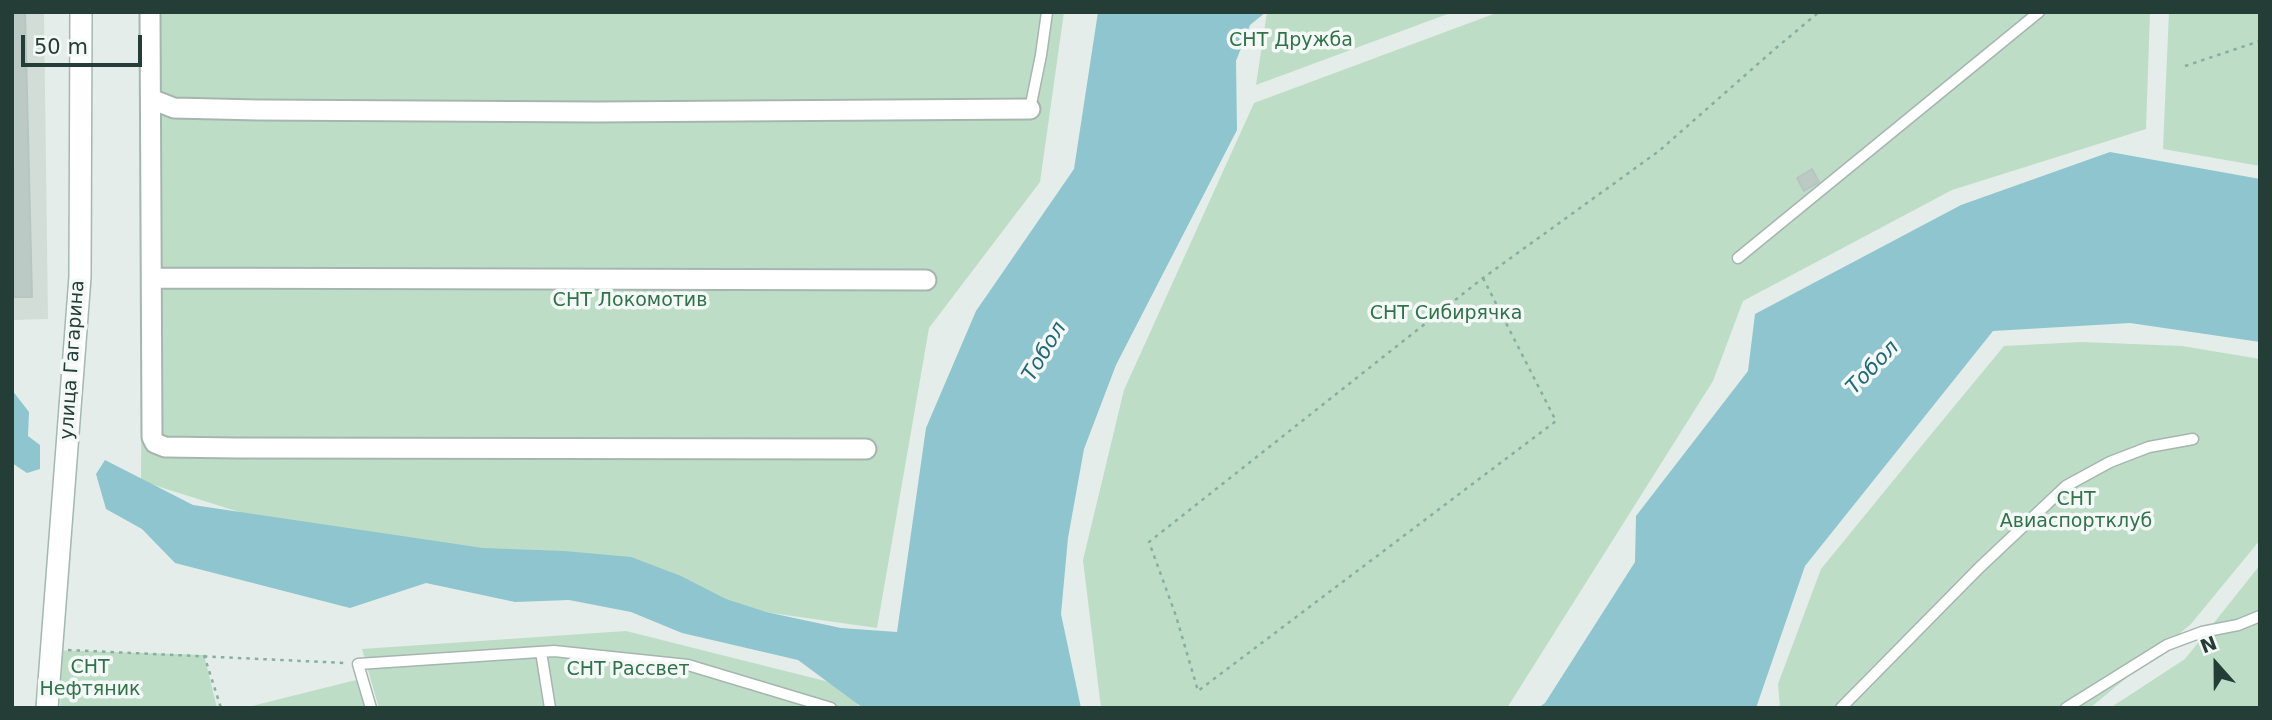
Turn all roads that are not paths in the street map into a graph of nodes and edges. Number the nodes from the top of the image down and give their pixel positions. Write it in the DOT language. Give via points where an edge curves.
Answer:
graph roads {
  1 [pos="81,12"];
  2 [pos="150,12"];
  3 [pos="1047,12"];
  4 [pos="2039,12"];
  5 [pos="151,99"];
  6 [pos="1030,109"];
  7 [pos="1738,258"];
  8 [pos="153,278"];
  9 [pos="926,280"];
  10 [pos="2193,439"];
  11 [pos="866,449"];
  12 [pos="2260,616"];
  13 [pos="541,652"];
  14 [pos="47,708"];
  15 [pos="371,708"];
  16 [pos="550,708"];
  17 [pos="831,708"];
  18 [pos="1841,708"];
  19 [pos="2066,708"];
  1 -- 14 [label="main road, улица Гагарина" via="80,277"];
  2 -- 5 [label="street"];
  3 -- 6 [label="lane"];
  4 -- 7 [label="lane"];
  5 -- 6 [label="street" via="174,108 258,110"];
  5 -- 8 [label="street"];
  8 -- 9 [label="street"];
  8 -- 11 [label="street" via="152,437 164,447"];
  10 -- 18 [label="lane" via="2149,447 2066,486"];
  12 -- 19 [label="lane" via="2166,645"];
  13 -- 15 [label="lane" via="358,664"];
  13 -- 16 [label="lane"];
  13 -- 17 [label="lane" via="688,665"];
}
